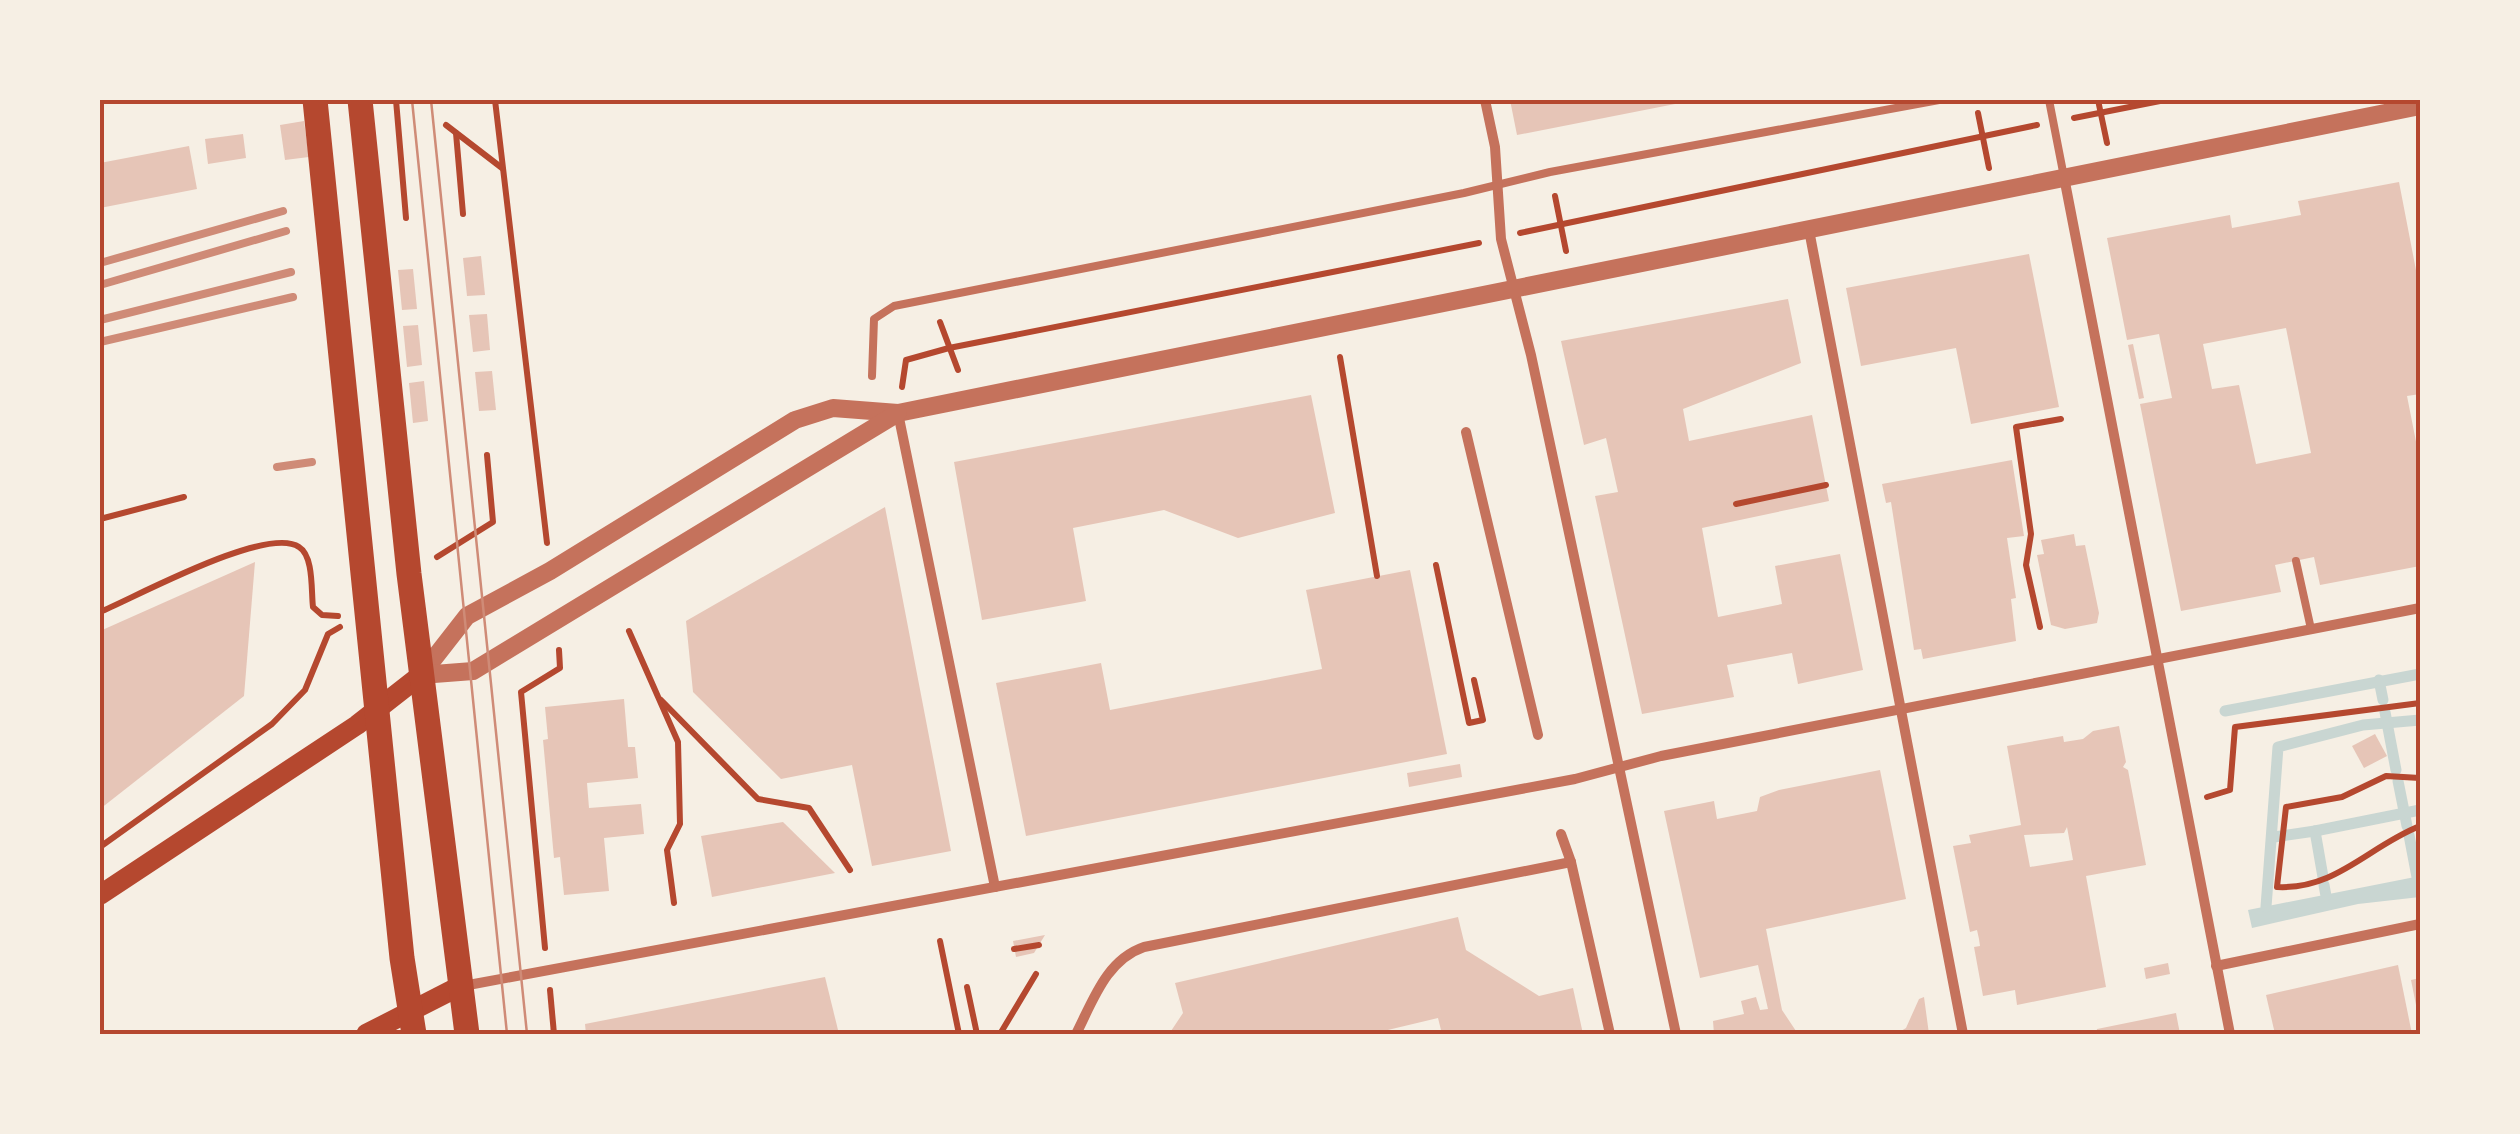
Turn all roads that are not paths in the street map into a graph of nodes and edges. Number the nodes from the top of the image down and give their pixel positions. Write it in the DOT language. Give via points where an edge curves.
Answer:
graph roads {
  1 [pos="315,100"];
  2 [pos="360,100"];
  3 [pos="1485,100"];
  4 [pos="1939,100"];
  5 [pos="2049,100"];
  6 [pos="2420,106"];
  7 [pos="2064,177"];
  8 [pos="1497,182"];
  9 [pos="1809,230"];
  10 [pos="1512,288"];
  11 [pos="872,376"];
  12 [pos="898,413"];
  13 [pos="1466,432"];
  14 [pos="2296,561"];
  15 [pos="2420,608"];
  16 [pos="2311,630"];
  17 [pos="2156,659"];
  18 [pos="421,675"];
  19 [pos="377,711"];
  20 [pos="1899,711"];
  21 [pos="1538,735"];
  22 [pos="1620,767"];
  23 [pos="1560,834"];
  24 [pos="1572,862"];
  25 [pos="994,887"];
  26 [pos="100,895"];
  27 [pos="2420,924"];
  28 [pos="2216,966"];
  29 [pos="460,986"];
  30 [pos="412,1022"];
  31 [pos="366,1034"];
  32 [pos="466,1034"];
  33 [pos="1076,1034"];
  34 [pos="1610,1034"];
  35 [pos="1676,1034"];
  36 [pos="1963,1034"];
  37 [pos="2230,1034"];
  1 -- 19 [label="main road"];
  2 -- 18 [label="main road"];
  3 -- 8 [label="street"];
  4 -- 8 [label="lane"];
  5 -- 7 [label="lane"];
  6 -- 7 [label="street"];
  7 -- 9 [label="street"];
  7 -- 17 [label="street"];
  8 -- 10 [label="street"];
  8 -- 11 [label="lane" via="1464,194 894,306 874,319"];
  9 -- 10 [label="street"];
  9 -- 20 [label="street"];
  10 -- 12 [label="street"];
  10 -- 22 [label="street"];
  12 -- 18 [label="street" via="474,671"];
  12 -- 18 [label="street" via="833,408 795,420 468,616"];
  12 -- 25 [label="street"];
  13 -- 21 [label="street"];
  14 -- 16 [label="lane"];
  15 -- 16 [label="street"];
  16 -- 17 [label="street"];
  17 -- 20 [label="street"];
  17 -- 28 [label="street"];
  18 -- 19 [label="main road"];
  18 -- 29 [label="main road"];
  19 -- 26 [label="main road"];
  19 -- 30 [label="main road"];
  20 -- 22 [label="street"];
  20 -- 36 [label="street"];
  22 -- 25 [label="street"];
  22 -- 35 [label="street"];
  23 -- 24 [label="street"];
  24 -- 33 [label="street" via="1126,953"];
  24 -- 34 [label="street"];
  25 -- 29 [label="street"];
  27 -- 28 [label="street"];
  28 -- 37 [label="street"];
  29 -- 30 [label="main road"];
  29 -- 32 [label="main road"];
  30 -- 31 [label="main road"];
}
